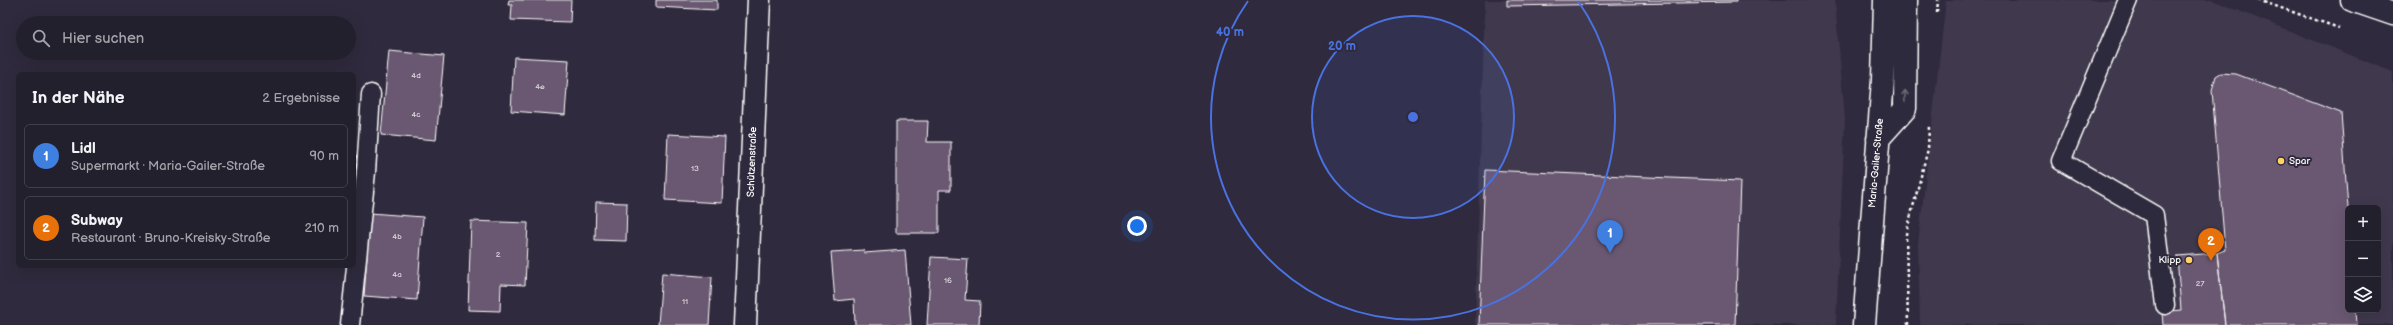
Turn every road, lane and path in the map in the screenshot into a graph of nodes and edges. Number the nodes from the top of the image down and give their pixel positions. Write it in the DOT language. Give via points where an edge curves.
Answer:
graph roads {
  1 [pos="759,0"];
  2 [pos="1884,0"];
  3 [pos="1906,0"];
  4 [pos="1938,0"];
  5 [pos="2128,0"];
  6 [pos="2258,0"];
  7 [pos="2352,0"];
  8 [pos="2393,14"];
  9 [pos="1937,16"];
  10 [pos="2340,28"];
  11 [pos="371,94"];
  12 [pos="1930,118"];
  13 [pos="1878,139"];
  14 [pos="356,268"];
  15 [pos="356,268"];
  16 [pos="2165,305"];
  17 [pos="350,325"];
  18 [pos="745,325"];
  19 [pos="1864,325"];
  20 [pos="1908,325"];
  1 -- 18 [label="main road, Schützenstraße"];
  2 -- 13 [label="main road, Maria-Gailer-Straße" via="1883,80"];
  13 -- 3 [label="main road, one-way" via="1905,109"];
  4 -- 9 [label="path"];
  5 -- 16 [label="lane" via="2061,161 2154,215"];
  6 -- 10 [label="path"];
  7 -- 8 [label="main road"];
  11 -- 14 [label="lane"];
  12 -- 20 [label="path" via="1928,149 1906,234"];
  13 -- 19 [label="main road, Maria-Gailer-Straße"];
  15 -- 17 [label="lane"];
}
